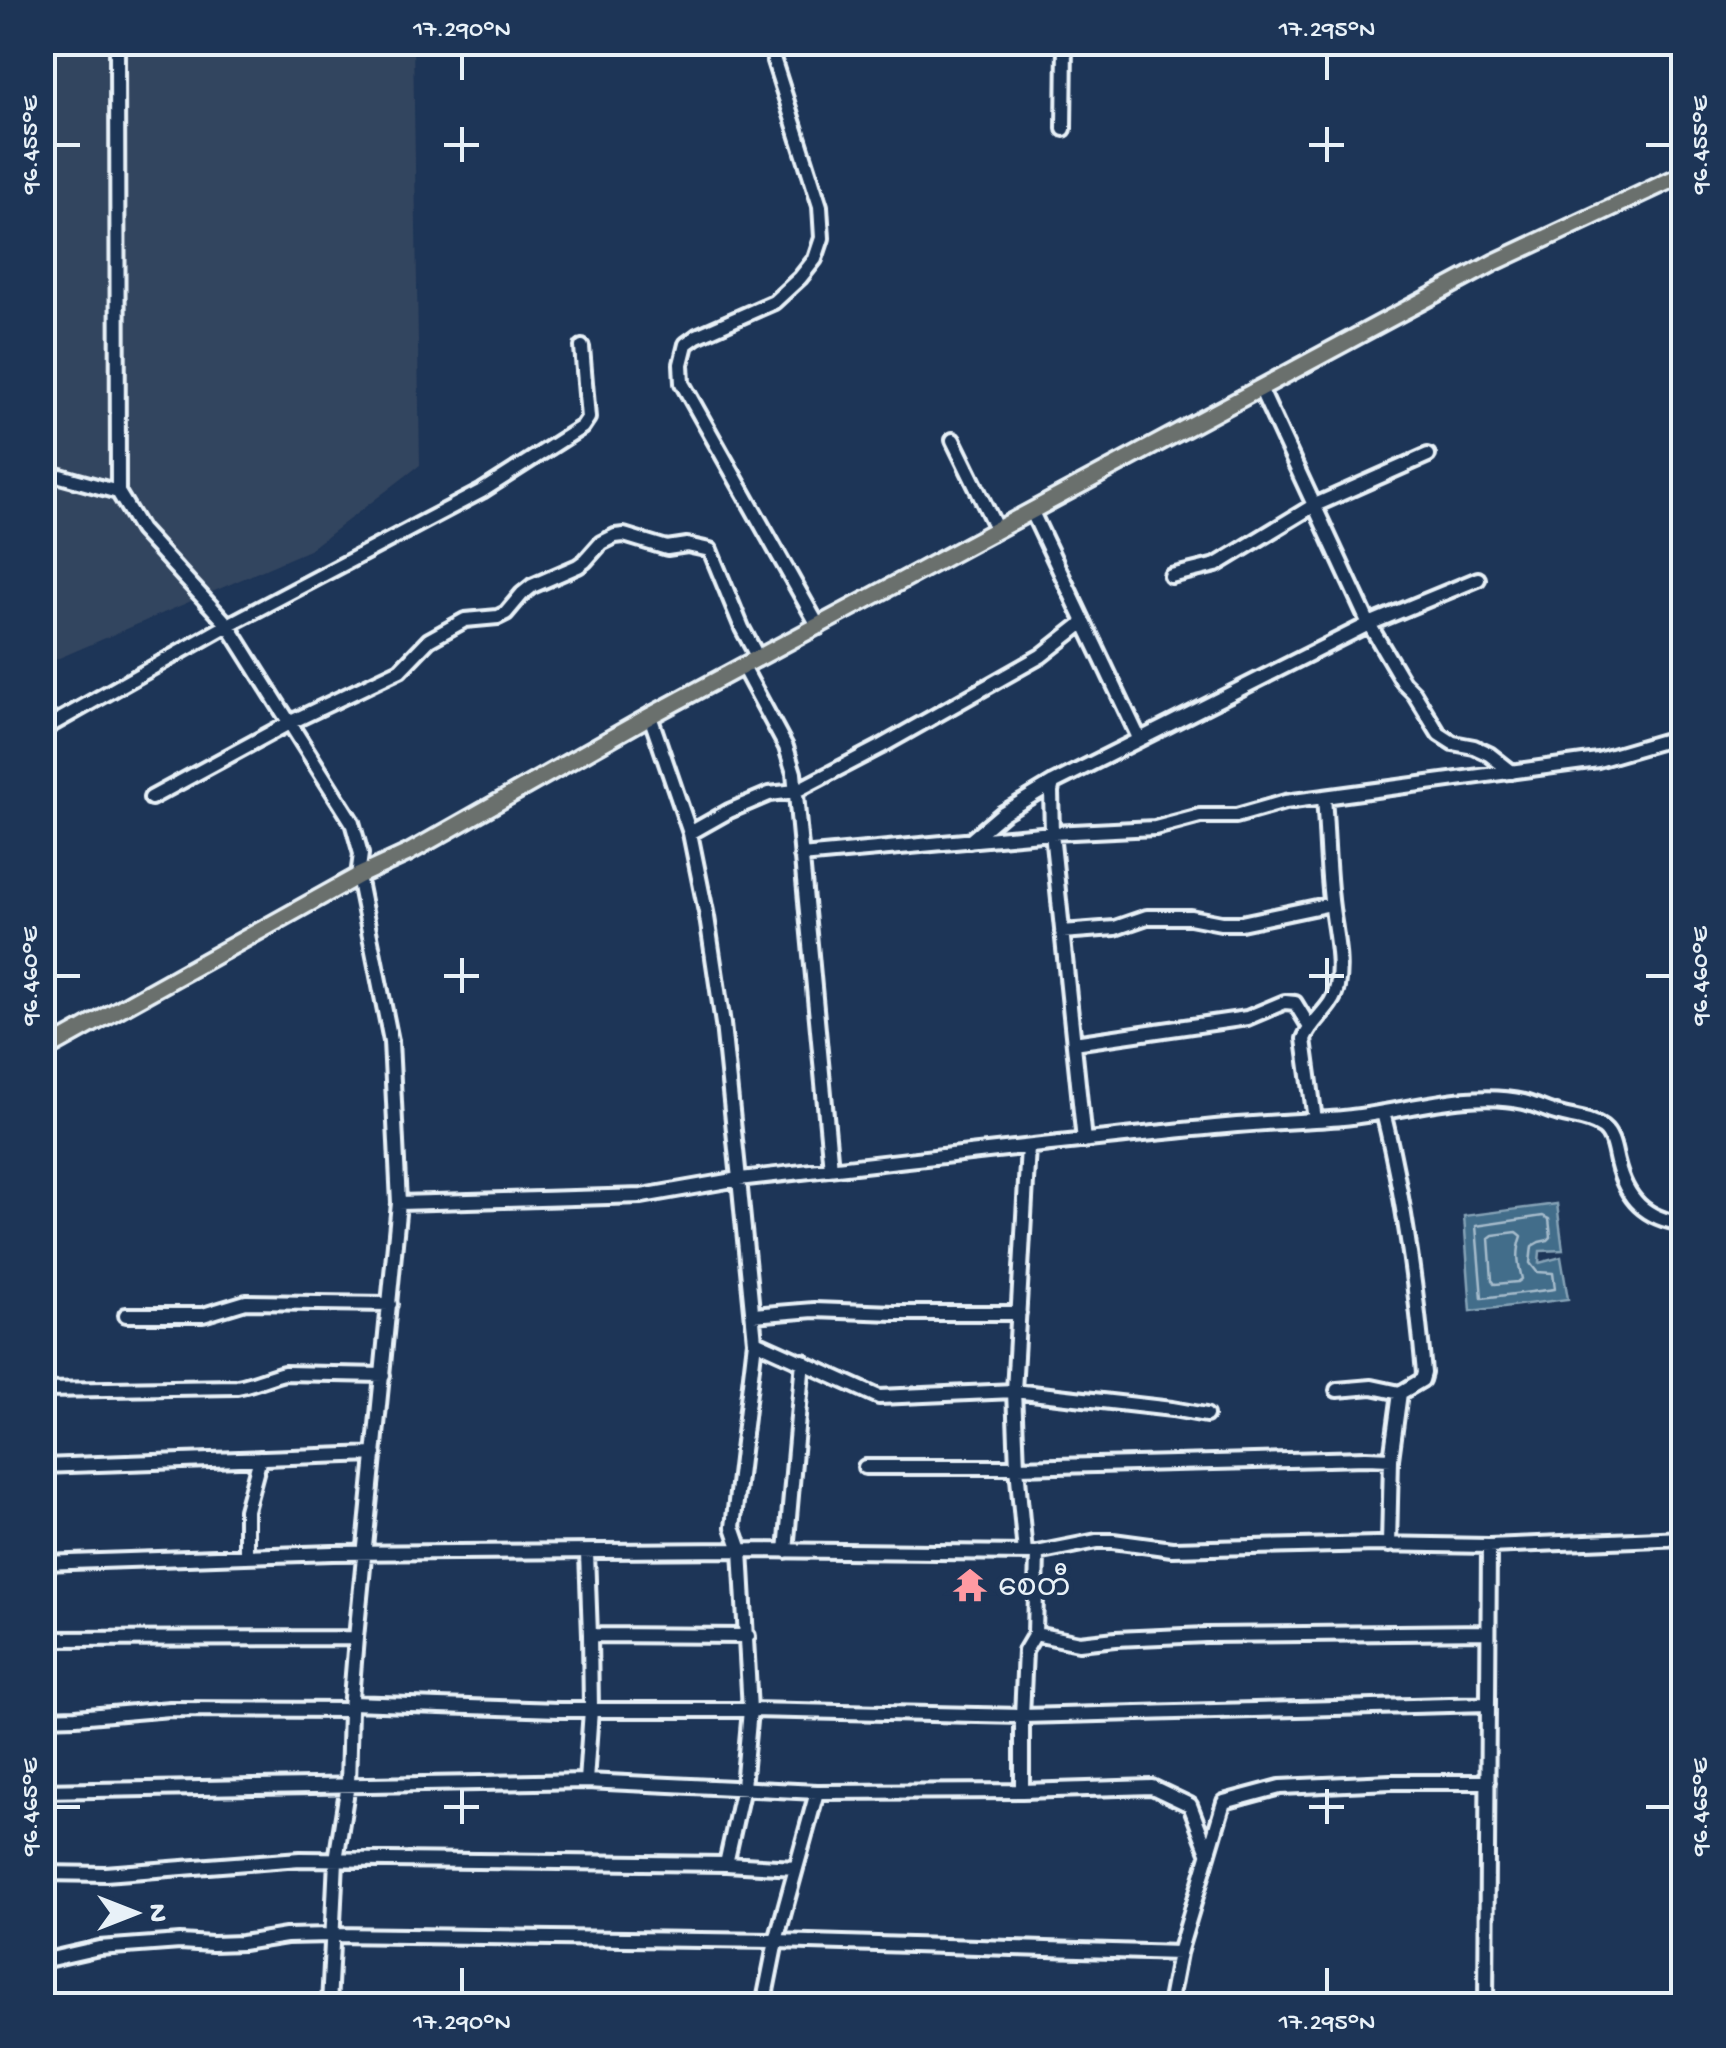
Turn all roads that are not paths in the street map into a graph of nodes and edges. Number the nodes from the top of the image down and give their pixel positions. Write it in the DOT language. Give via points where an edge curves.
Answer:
graph roads {
  1 [pos="117,42"];
  2 [pos="1064,42"];
  3 [pos="774,61"];
  4 [pos="1064,129"];
  5 [pos="1684,174"];
  6 [pos="582,347"];
  7 [pos="1260,388"];
  8 [pos="953,440"];
  9 [pos="1428,456"];
  10 [pos="42,471"];
  11 [pos="118,492"];
  12 [pos="1313,506"];
  13 [pos="1032,512"];
  14 [pos="997,530"];
  15 [pos="1171,576"];
  16 [pos="1478,579"];
  17 [pos="1084,622"];
  18 [pos="1369,624"];
  19 [pos="228,625"];
  20 [pos="819,626"];
  21 [pos="758,658"];
  22 [pos="743,667"];
  23 [pos="650,716"];
  24 [pos="291,722"];
  25 [pos="42,730"];
  26 [pos="1684,735"];
  27 [pos="1139,738"];
  28 [pos="1512,772"];
  29 [pos="1053,783"];
  30 [pos="796,791"];
  31 [pos="1324,797"];
  32 [pos="152,798"];
  33 [pos="690,833"];
  34 [pos="1052,834"];
  35 [pos="970,841"];
  36 [pos="801,856"];
  37 [pos="358,876"];
  38 [pos="1332,904"];
  39 [pos="1062,932"];
  40 [pos="1309,1026"];
  41 [pos="1074,1043"];
  42 [pos="42,1052"];
  43 [pos="1382,1112"];
  44 [pos="1315,1120"];
  45 [pos="1084,1142"];
  46 [pos="1028,1148"];
  47 [pos="831,1169"];
  48 [pos="739,1179"];
  49 [pos="399,1203"];
  50 [pos="1684,1224"];
  51 [pos="390,1304"];
  52 [pos="1019,1312"];
  53 [pos="753,1315"];
  54 [pos="126,1316"];
  55 [pos="755,1341"];
  56 [pos="803,1361"];
  57 [pos="383,1376"];
  58 [pos="42,1390"];
  59 [pos="1337,1390"];
  60 [pos="1014,1391"];
  61 [pos="1400,1393"];
  62 [pos="1206,1415"];
  63 [pos="375,1454"];
  64 [pos="260,1458"];
  65 [pos="1391,1459"];
  66 [pos="42,1466"];
  67 [pos="1017,1466"];
  68 [pos="865,1467"];
  69 [pos="1684,1538"];
  70 [pos="1389,1544"];
  71 [pos="1489,1546"];
  72 [pos="741,1550"];
  73 [pos="786,1551"];
  74 [pos="587,1553"];
  75 [pos="1031,1553"];
  76 [pos="365,1554"];
  77 [pos="246,1555"];
  78 [pos="42,1563"];
  79 [pos="1488,1632"];
  80 [pos="590,1634"];
  81 [pos="1035,1634"];
  82 [pos="748,1636"];
  83 [pos="356,1638"];
  84 [pos="42,1639"];
  85 [pos="1488,1704"];
  86 [pos="351,1706"];
  87 [pos="591,1710"];
  88 [pos="750,1710"];
  89 [pos="1022,1716"];
  90 [pos="42,1718"];
  91 [pos="586,1781"];
  92 [pos="1488,1782"];
  93 [pos="348,1784"];
  94 [pos="743,1787"];
  95 [pos="42,1790"];
  96 [pos="1022,1790"];
  97 [pos="817,1792"];
  98 [pos="1208,1852"];
  99 [pos="336,1860"];
  100 [pos="726,1864"];
  101 [pos="796,1868"];
  102 [pos="42,1874"];
  103 [pos="332,1935"];
  104 [pos="776,1941"];
  105 [pos="1180,1953"];
  106 [pos="42,1960"];
  107 [pos="329,2006"];
  108 [pos="763,2006"];
  109 [pos="1169,2006"];
  110 [pos="1486,2006"];
  1 -- 11 [label="street"];
  2 -- 4 [label="street"];
  3 -- 20 [label="street" via="820,206 822,238 815,259 774,302 686,344 682,383"];
  5 -- 7 [label="main road" via="1494,262"];
  6 -- 19 [label="street" via="588,418 582,427 482,491"];
  7 -- 12 [label="street"];
  7 -- 13 [label="main road"];
  8 -- 14 [label="street"];
  9 -- 12 [label="street"];
  10 -- 11 [label="street"];
  11 -- 19 [label="street" via="142,530"];
  12 -- 15 [label="street" via="1216,565"];
  12 -- 18 [label="street"];
  13 -- 14 [label="main road"];
  13 -- 17 [label="street"];
  14 -- 20 [label="main road"];
  16 -- 18 [label="street"];
  17 -- 27 [label="street"];
  17 -- 30 [label="street" via="1041,656"];
  18 -- 27 [label="street"];
  18 -- 28 [label="street" via="1439,734 1474,746"];
  19 -- 24 [label="street"];
  19 -- 25 [label="street"];
  20 -- 21 [label="main road"];
  21 -- 22 [label="main road"];
  21 -- 24 [label="street" via="710,550 615,536 578,566 532,586 506,613 465,620 430,640 400,670"];
  22 -- 23 [label="main road"];
  22 -- 30 [label="street" via="786,747"];
  23 -- 33 [label="street"];
  23 -- 37 [label="main road"];
  24 -- 32 [label="street"];
  24 -- 37 [label="street" via="352,822 361,854"];
  26 -- 28 [label="street" via="1598,760"];
  27 -- 29 [label="street"];
  28 -- 31 [label="street"];
  29 -- 34 [label="street"];
  29 -- 35 [label="street"];
  30 -- 33 [label="street" via="769,794"];
  30 -- 36 [label="street"];
  31 -- 34 [label="street" via="1155,828"];
  31 -- 38 [label="street"];
  33 -- 48 [label="street" via="723,1024"];
  34 -- 35 [label="street"];
  34 -- 39 [label="street"];
  35 -- 36 [label="street"];
  36 -- 47 [label="street"];
  37 -- 42 [label="main road"];
  37 -- 49 [label="street" via="392,1041"];
  38 -- 39 [label="street" via="1241,922 1147,917 1115,928"];
  38 -- 40 [label="street" via="1338,984 1334,999"];
  39 -- 41 [label="street"];
  40 -- 41 [label="street" via="1295,1003 1284,1002 1246,1018"];
  40 -- 44 [label="street" via="1304,1039"];
  41 -- 45 [label="street"];
  43 -- 44 [label="street"];
  43 -- 50 [label="street" via="1485,1099 1585,1120 1612,1139 1620,1173 1646,1213"];
  43 -- 61 [label="street" via="1424,1373"];
  44 -- 45 [label="street"];
  45 -- 46 [label="street"];
  46 -- 47 [label="street"];
  46 -- 52 [label="street"];
  47 -- 48 [label="street"];
  48 -- 49 [label="street" via="642,1196"];
  48 -- 53 [label="street"];
  49 -- 51 [label="street"];
  51 -- 54 [label="street" via="246,1302 203,1316"];
  51 -- 57 [label="street"];
  52 -- 53 [label="street"];
  52 -- 60 [label="street"];
  53 -- 55 [label="street"];
  55 -- 56 [label="street"];
  55 -- 72 [label="street" via="733,1528"];
  56 -- 60 [label="street" via="879,1397"];
  56 -- 73 [label="street"];
  57 -- 58 [label="street" via="284,1373 238,1387"];
  57 -- 63 [label="street"];
  59 -- 61 [label="street"];
  60 -- 62 [label="street"];
  60 -- 67 [label="street"];
  61 -- 65 [label="street"];
  63 -- 64 [label="street"];
  63 -- 76 [label="street"];
  64 -- 66 [label="street"];
  64 -- 77 [label="street" via="246,1510"];
  65 -- 67 [label="street"];
  65 -- 70 [label="street"];
  67 -- 68 [label="street"];
  67 -- 75 [label="street"];
  69 -- 71 [label="street"];
  70 -- 71 [label="street"];
  70 -- 75 [label="street" via="1172,1549 1097,1541"];
  71 -- 79 [label="street"];
  72 -- 73 [label="street"];
  72 -- 74 [label="street"];
  72 -- 82 [label="street"];
  73 -- 75 [label="street"];
  74 -- 76 [label="street"];
  74 -- 80 [label="street"];
  75 -- 81 [label="street"];
  76 -- 77 [label="street"];
  76 -- 83 [label="street"];
  77 -- 78 [label="street"];
  79 -- 81 [label="street" via="1078,1643"];
  79 -- 85 [label="street"];
  80 -- 82 [label="street"];
  80 -- 87 [label="street"];
  81 -- 89 [label="street" via="1025,1651"];
  82 -- 88 [label="street"];
  83 -- 84 [label="street"];
  83 -- 86 [label="street"];
  85 -- 89 [label="street"];
  85 -- 92 [label="street"];
  86 -- 87 [label="street"];
  86 -- 90 [label="street"];
  86 -- 93 [label="street"];
  87 -- 88 [label="street"];
  87 -- 91 [label="street"];
  88 -- 89 [label="street"];
  88 -- 94 [label="street"];
  89 -- 96 [label="street"];
  91 -- 93 [label="street"];
  91 -- 94 [label="street"];
  92 -- 98 [label="street" via="1280,1787 1224,1802"];
  92 -- 110 [label="street"];
  93 -- 95 [label="street"];
  93 -- 99 [label="street"];
  94 -- 97 [label="street"];
  94 -- 100 [label="street"];
  96 -- 97 [label="street"];
  96 -- 98 [label="street" via="1152,1787 1190,1805"];
  97 -- 101 [label="street"];
  98 -- 105 [label="street"];
  99 -- 100 [label="street"];
  99 -- 102 [label="street"];
  99 -- 103 [label="street"];
  100 -- 101 [label="street"];
  101 -- 104 [label="street"];
  103 -- 104 [label="street"];
  103 -- 106 [label="street" via="116,1947"];
  103 -- 107 [label="street"];
  104 -- 105 [label="street"];
  104 -- 108 [label="street"];
  105 -- 109 [label="street"];
}
